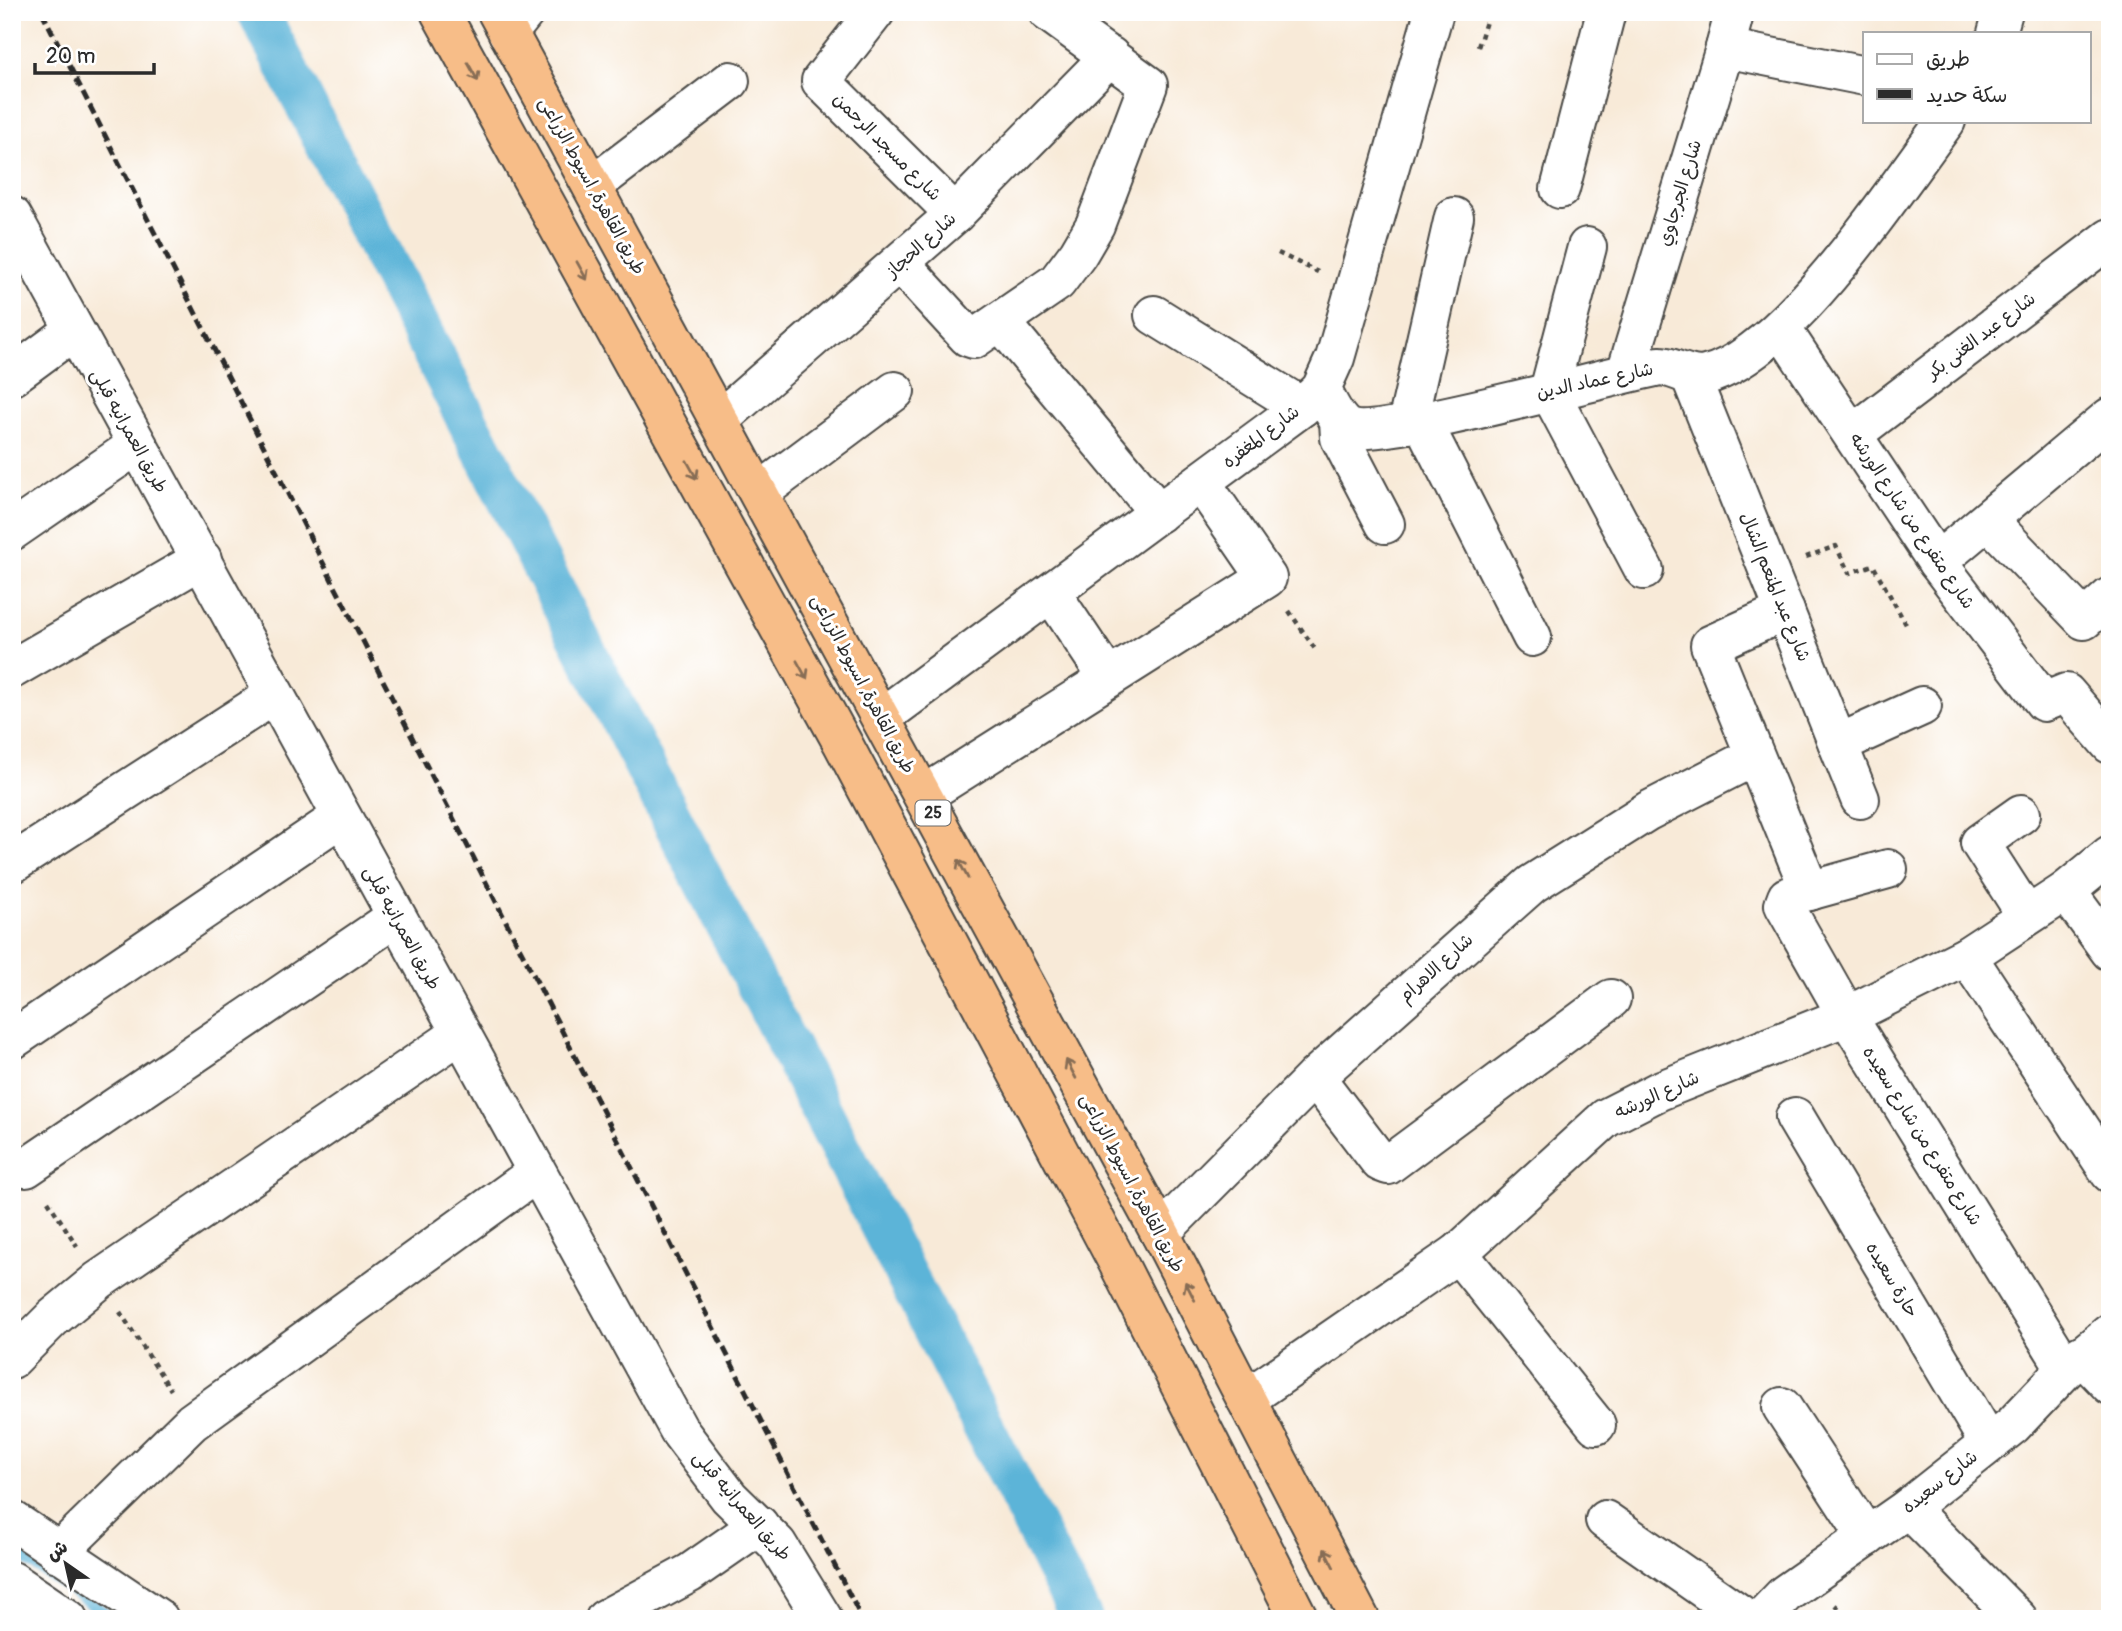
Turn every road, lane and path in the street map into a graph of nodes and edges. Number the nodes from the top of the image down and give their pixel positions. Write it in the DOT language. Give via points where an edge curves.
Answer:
graph roads {
  1 [pos="440,12"];
  2 [pos="875,12"];
  3 [pos="1048,12"];
  4 [pos="1434,12"];
  5 [pos="1489,12"];
  6 [pos="1606,12"];
  7 [pos="2003,12"];
  8 [pos="510,19"];
  9 [pos="1729,24"];
  10 [pos="1997,32"];
  11 [pos="1478,47"];
  12 [pos="1110,56"];
  13 [pos="1863,75"];
  14 [pos="730,81"];
  15 [pos="1945,122"];
  16 [pos="592,187"];
  17 [pos="1560,189"];
  18 [pos="955,215"];
  19 [pos="12,216"];
  20 [pos="1454,217"];
  21 [pos="2110,238"];
  22 [pos="1587,247"];
  23 [pos="901,264"];
  24 [pos="24,271"];
  25 [pos="1154,315"];
  26 [pos="1781,328"];
  27 [pos="73,331"];
  28 [pos="987,331"];
  29 [pos="1626,373"];
  30 [pos="1690,375"];
  31 [pos="12,376"];
  32 [pos="895,391"];
  33 [pos="1549,391"];
  34 [pos="1321,405"];
  35 [pos="2110,417"];
  36 [pos="719,420"];
  37 [pos="1414,422"];
  38 [pos="1853,434"];
  39 [pos="137,445"];
  40 [pos="1201,482"];
  41 [pos="760,492"];
  42 [pos="1159,513"];
  43 [pos="1989,521"];
  44 [pos="1385,524"];
  45 [pos="12,531"];
  46 [pos="202,559"];
  47 [pos="1937,562"];
  48 [pos="1644,570"];
  49 [pos="1769,571"];
  50 [pos="1052,594"];
  51 [pos="2110,597"];
  52 [pos="1785,611"];
  53 [pos="1908,628"];
  54 [pos="1532,637"];
  55 [pos="12,669"];
  56 [pos="1108,678"];
  57 [pos="274,695"];
  58 [pos="1922,706"];
  59 [pos="881,717"];
  60 [pos="1838,744"];
  61 [pos="2110,744"];
  62 [pos="1753,757"];
  63 [pos="923,795"];
  64 [pos="1860,799"];
  65 [pos="2021,814"];
  66 [pos="341,817"];
  67 [pos="2110,855"];
  68 [pos="12,864"];
  69 [pos="1888,869"];
  70 [pos="2066,891"];
  71 [pos="1796,896"];
  72 [pos="2027,916"];
  73 [pos="396,917"];
  74 [pos="2110,951"];
  75 [pos="1967,956"];
  76 [pos="1611,999"];
  77 [pos="1847,1016"];
  78 [pos="460,1034"];
  79 [pos="12,1041"];
  80 [pos="1315,1077"];
  81 [pos="1795,1118"];
  82 [pos="26,1168"];
  83 [pos="536,1172"];
  84 [pos="2110,1173"];
  85 [pos="1160,1233"];
  86 [pos="1458,1253"];
  87 [pos="1217,1344"];
  88 [pos="2086,1352"];
  89 [pos="12,1359"];
  90 [pos="1172,1369"];
  91 [pos="2110,1385"];
  92 [pos="1246,1399"];
  93 [pos="1782,1407"];
  94 [pos="1595,1425"];
  95 [pos="1989,1443"];
  96 [pos="1908,1508"];
  97 [pos="12,1520"];
  98 [pos="1605,1520"];
  99 [pos="759,1525"];
  100 [pos="1867,1537"];
  101 [pos="58,1553"];
  102 [pos="12,1581"];
  103 [pos="68,1619"];
  104 [pos="159,1619"];
  105 [pos="605,1619"];
  106 [pos="823,1619"];
  107 [pos="1299,1619"];
  108 [pos="1360,1619"];
  109 [pos="1747,1619"];
  110 [pos="1761,1619"];
  111 [pos="2018,1619"];
  1 -- 90 [label="highway, 25, one-way" via="842,742"];
  2 -- 18 [label="street, شارع مسجد الرحمن" via="821,80"];
  3 -- 12 [label="street"];
  4 -- 34 [label="street, شارع المغفره"];
  5 -- 11 [label="path"];
  6 -- 17 [label="street"];
  7 -- 10 [label="street"];
  8 -- 16 [label="highway, طريق القاهرة, اسيوط الزراعى / 25"];
  9 -- 13 [label="street"];
  9 -- 29 [label="street, شارع الجرجاوي"];
  12 -- 18 [label="street, شارع الحجاز"];
  12 -- 28 [label="street" via="1148,85 1108,193 1078,254 1056,282"];
  14 -- 16 [label="street"];
  15 -- 26 [label="street, شارع عماد الدين" via="1817,290"];
  16 -- 36 [label="highway, طريق القاهرة, اسيوط الزراعى / 25"];
  18 -- 23 [label="street, شارع الحجاز"];
  19 -- 24 [label="street, طريق العمرانيه قبلى"];
  20 -- 37 [label="street"];
  21 -- 38 [label="street, شارع عبد الغنى بكر"];
  22 -- 33 [label="street"];
  23 -- 28 [label="street"];
  23 -- 36 [label="street, شارع الحجاز"];
  24 -- 27 [label="street, طريق العمرانيه قبلى"];
  25 -- 34 [label="street, شارع عماد الدين"];
  26 -- 30 [label="street, شارع عماد الدين" via="1726,366"];
  26 -- 38 [label="street, شارع متفرع من شارع الورشه"];
  27 -- 31 [label="street"];
  27 -- 39 [label="street, طريق العمرانيه قبلى"];
  28 -- 42 [label="street"];
  29 -- 30 [label="street, شارع عماد الدين" via="1660,366"];
  29 -- 33 [label="street, شارع عماد الدين"];
  30 -- 49 [label="street, شارع عبد المنعم الشال"];
  32 -- 41 [label="street"];
  33 -- 37 [label="street, شارع عماد الدين"];
  33 -- 48 [label="street"];
  34 -- 37 [label="street, شارع عماد الدين" via="1357,430"];
  34 -- 40 [label="street, شارع المغفره"];
  34 -- 44 [label="street"];
  35 -- 43 [label="street"];
  36 -- 41 [label="highway, طريق القاهرة, اسيوط الزراعى / 25"];
  37 -- 54 [label="street"];
  38 -- 47 [label="street, شارع متفرع من شارع الورشه"];
  39 -- 45 [label="street"];
  39 -- 46 [label="street, طريق العمرانيه قبلى"];
  40 -- 42 [label="street, شارع المغفره"];
  40 -- 56 [label="street" via="1267,578"];
  41 -- 59 [label="highway, طريق القاهرة, اسيوط الزراعى / 25"];
  42 -- 50 [label="street, شارع المغفره"];
  43 -- 47 [label="street"];
  43 -- 51 [label="street" via="2084,620"];
  46 -- 55 [label="street"];
  46 -- 57 [label="street, طريق العمرانيه قبلى"];
  47 -- 61 [label="street, شارع متفرع من شارع الورشه" via="2044,702 2066,693"];
  49 -- 52 [label="street, شارع عبد المنعم الشال"];
  49 -- 53 [label="path" via="1837,546 1849,573 1873,565"];
  50 -- 56 [label="street"];
  50 -- 59 [label="street, شارع المغفره"];
  52 -- 60 [label="street, شارع عبد المنعم الشال"];
  52 -- 62 [label="street, شارع متفرع من شارع سعيده" via="1710,645"];
  56 -- 63 [label="street"];
  57 -- 66 [label="street, طريق العمرانيه قبلى"];
  57 -- 68 [label="street"];
  58 -- 60 [label="street"];
  59 -- 63 [label="highway, طريق القاهرة, اسيوط الزراعى / 25"];
  60 -- 64 [label="street, شارع عبد المنعم الشال"];
  62 -- 71 [label="street, شارع متفرع من شارع سعيده"];
  62 -- 80 [label="street, شارع الاهرام" via="1648,811 1532,884"];
  85 -- 63 [label="highway, طريق القاهرة, اسيوط الزراعى / 25, one-way"];
  65 -- 72 [label="street" via="1980,843"];
  66 -- 73 [label="street, طريق العمرانيه قبلى"];
  66 -- 79 [label="street"];
  67 -- 70 [label="street, شارع الورشه"];
  69 -- 71 [label="street"];
  70 -- 72 [label="street, شارع الورشه"];
  70 -- 74 [label="street"];
  71 -- 77 [label="street, شارع متفرع من شارع سعيده"];
  72 -- 75 [label="street, شارع الورشه"];
  73 -- 78 [label="street, طريق العمرانيه قبلى"];
  73 -- 82 [label="street"];
  75 -- 77 [label="street, شارع الورشه"];
  75 -- 84 [label="street"];
  76 -- 80 [label="street" via="1386,1166"];
  77 -- 86 [label="street, شارع الورشه" via="1659,1091 1606,1118"];
  77 -- 88 [label="street, شارع متفرع من شارع سعيده"];
  78 -- 83 [label="street, طريق العمرانيه قبلى"];
  78 -- 89 [label="street" via="99,1280"];
  80 -- 85 [label="street, شارع الاهرام"];
  81 -- 95 [label="street, حارة سعيده"];
  83 -- 99 [label="street, طريق العمرانيه قبلى" via="680,1432 712,1476"];
  83 -- 101 [label="street" via="192,1422"];
  87 -- 85 [label="highway, طريق القاهرة, اسيوط الزراعى / 25, one-way"];
  86 -- 92 [label="street, شارع الورشه"];
  86 -- 94 [label="street"];
  87 -- 90 [label="highway"];
  87 -- 92 [label="highway, طريق القاهرة, اسيوط الزراعى / 25"];
  88 -- 91 [label="street, شارع متفرع من شارع سعيده"];
  88 -- 95 [label="street, شارع سعيده"];
  90 -- 107 [label="highway, 25"];
  108 -- 92 [label="highway, طريق القاهرة, اسيوط الزراعى / 25, one-way"];
  93 -- 100 [label="street"];
  95 -- 96 [label="street, شارع سعيده"];
  96 -- 100 [label="street, شارع سعيده"];
  96 -- 111 [label="street"];
  97 -- 101 [label="street"];
  98 -- 109 [label="street"];
  99 -- 105 [label="street" via="691,1573"];
  99 -- 106 [label="street, طريق العمرانيه قبلى" via="793,1566"];
  100 -- 110 [label="street, شارع سعيده" via="1785,1594"];
  101 -- 104 [label="street"];
  102 -- 103 [label="street"];
}
